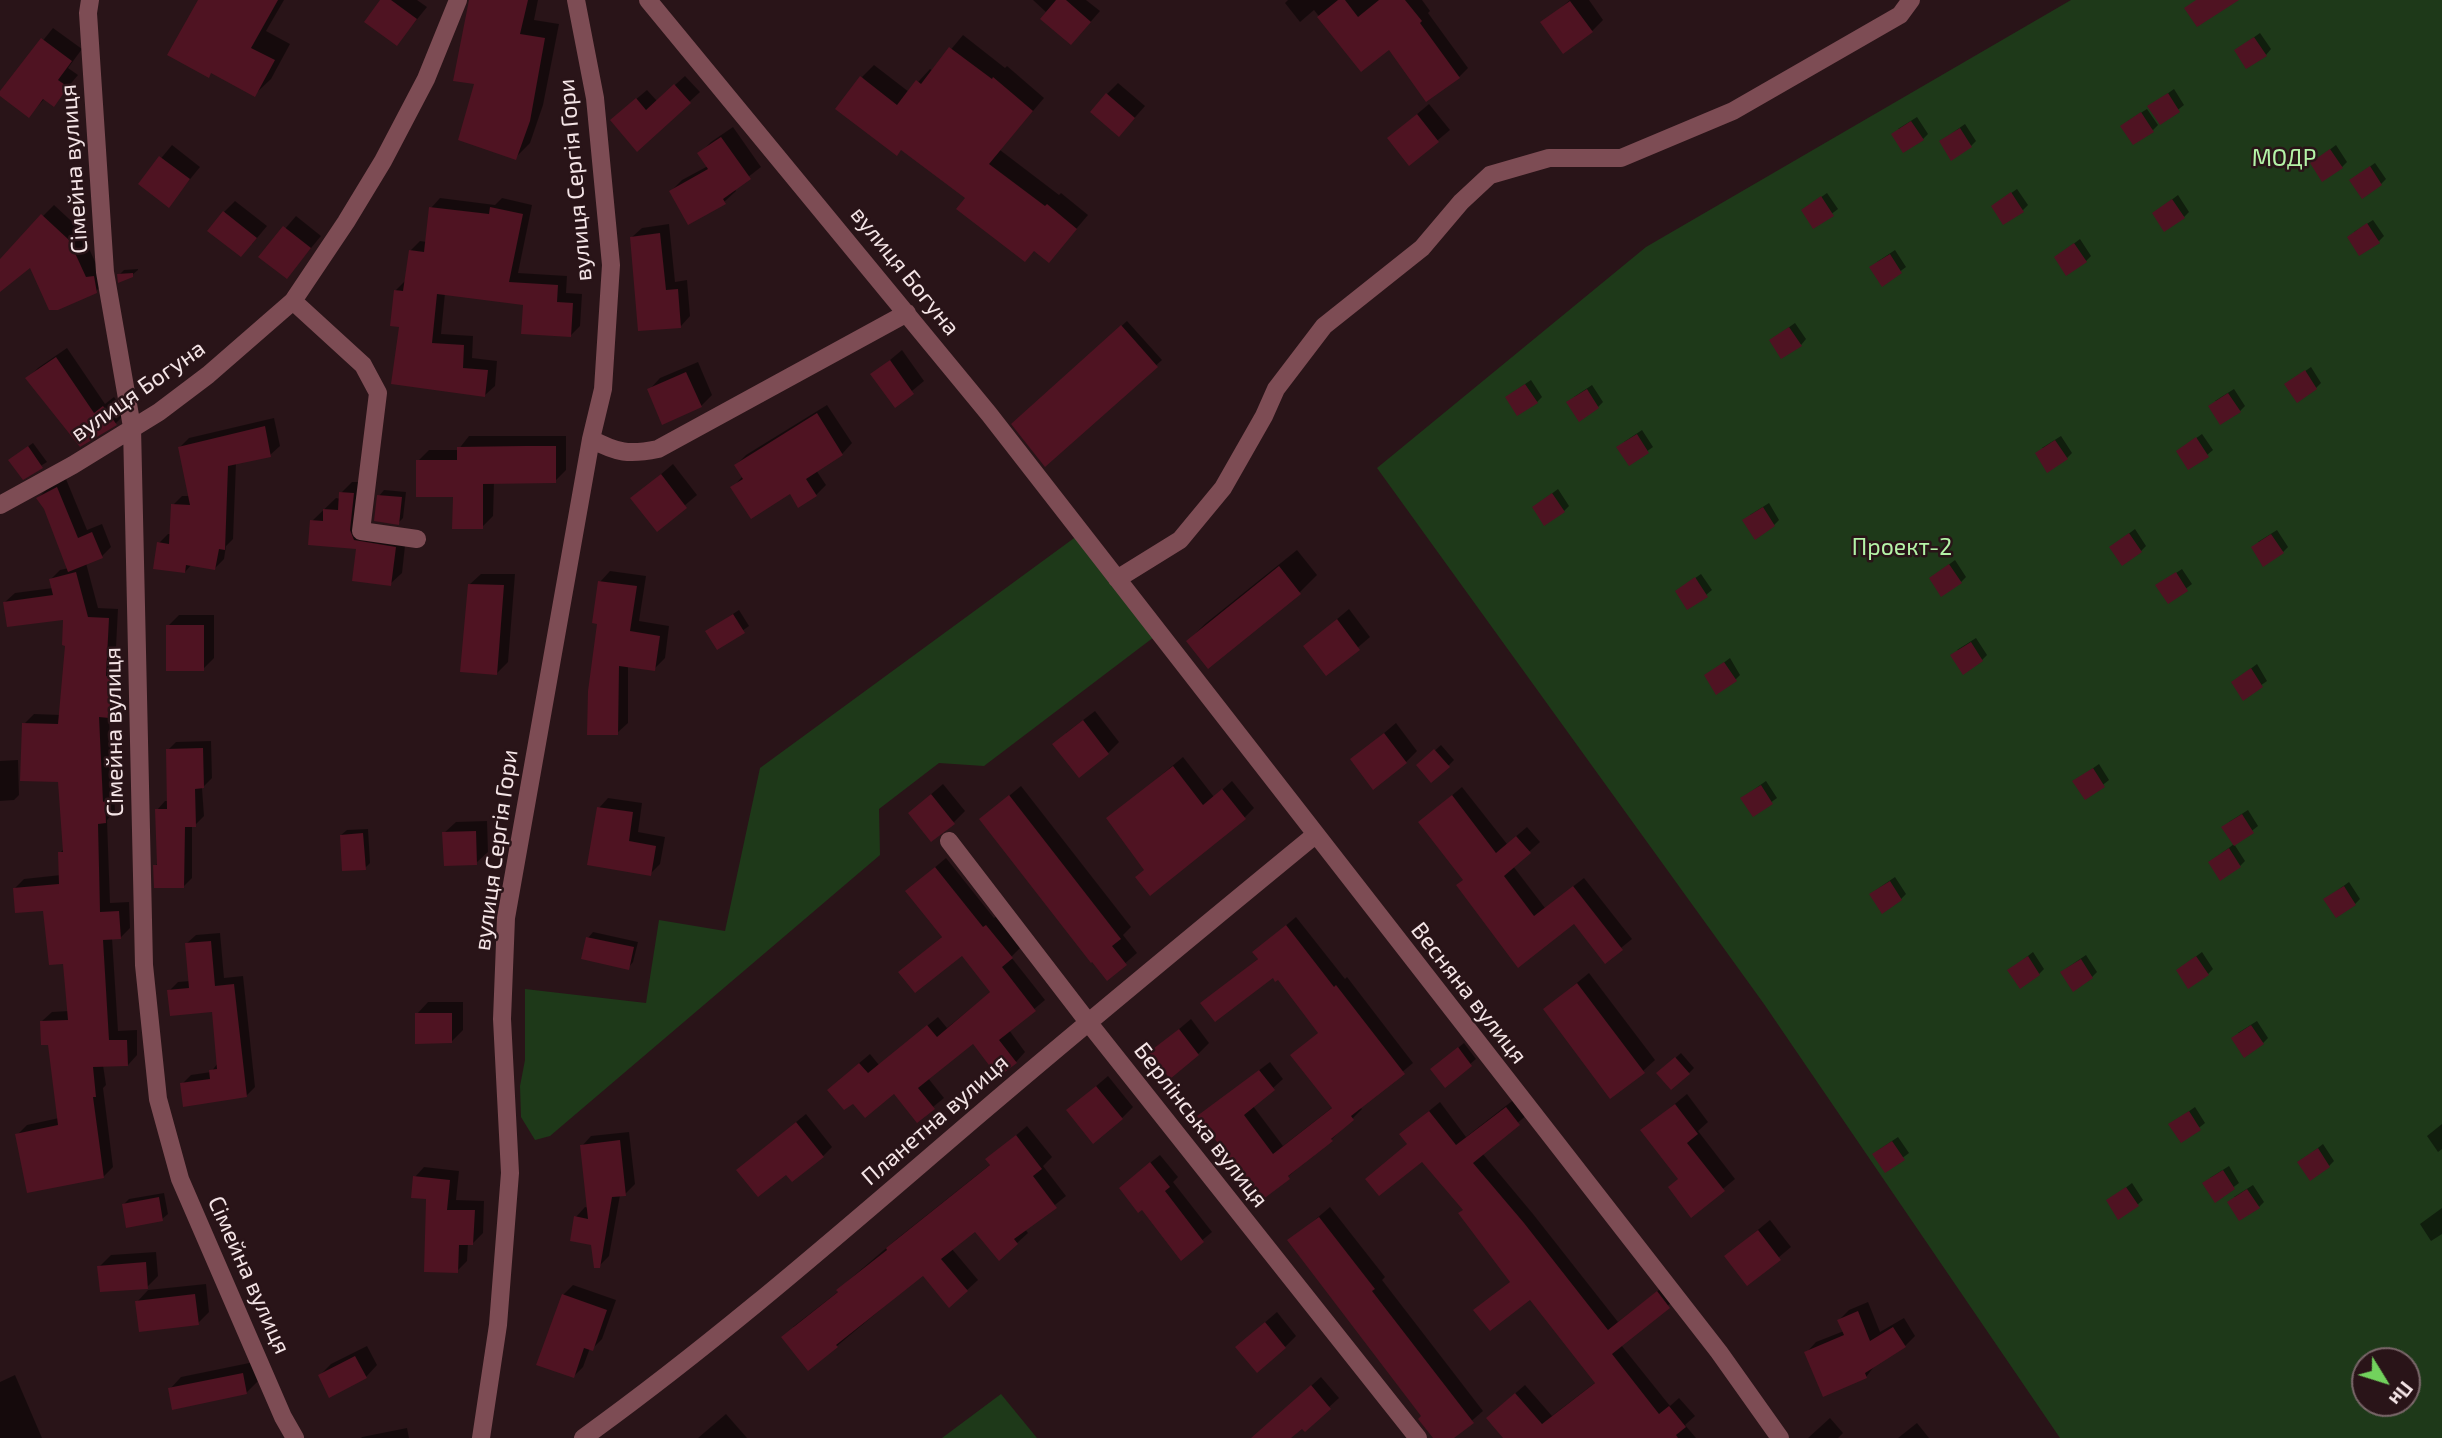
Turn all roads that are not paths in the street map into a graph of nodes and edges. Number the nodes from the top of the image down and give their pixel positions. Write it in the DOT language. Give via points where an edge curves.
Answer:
graph roads {
  1 [pos="90,0"];
  2 [pos="458,0"];
  3 [pos="576,0"];
  4 [pos="648,0"];
  5 [pos="1911,0"];
  6 [pos="293,301"];
  7 [pos="907,313"];
  8 [pos="132,427"];
  9 [pos="591,439"];
  10 [pos="0,505"];
  11 [pos="416,539"];
  12 [pos="1117,579"];
  13 [pos="1315,835"];
  14 [pos="949,841"];
  15 [pos="1088,1022"];
  16 [pos="295,1438"];
  17 [pos="481,1438"];
  18 [pos="583,1438"];
  19 [pos="1418,1438"];
  20 [pos="1780,1438"];
  1 -- 8 [label="street, Сімейна вулиця" via="105,272"];
  2 -- 6 [label="street, вулиця Богуна" via="426,79 383,161"];
  3 -- 9 [label="street, вулиця Сергія Гори" via="595,98 611,264 603,389"];
  4 -- 7 [label="street, вулиця Богуна"];
  5 -- 12 [label="street" via="1899,15 1720,117 1621,158 1549,158 1490,175 1422,248 1324,326 1276,389 1223,488 1180,540"];
  6 -- 8 [label="street, вулиця Богуна" via="208,375"];
  6 -- 11 [label="street" via="363,365 377,393 361,531"];
  7 -- 9 [label="street" via="658,449 632,454"];
  7 -- 12 [label="street, вулиця Богуна"];
  8 -- 10 [label="street, вулиця Богуна"];
  8 -- 16 [label="street, Сімейна вулиця" via="144,965 158,1099 180,1179"];
  9 -- 17 [label="street, вулиця Сергія Гори" via="506,918 502,1019 510,1173 498,1325"];
  12 -- 13 [label="street, Весняна вулиця"];
  13 -- 15 [label="street, Планетна вулиця"];
  13 -- 20 [label="street, Весняна вулиця" via="1719,1352"];
  14 -- 15 [label="street, Берлінська вулиця"];
  15 -- 18 [label="street, Планетна вулиця" via="825,1247"];
  15 -- 19 [label="street, Берлінська вулиця"];
}
